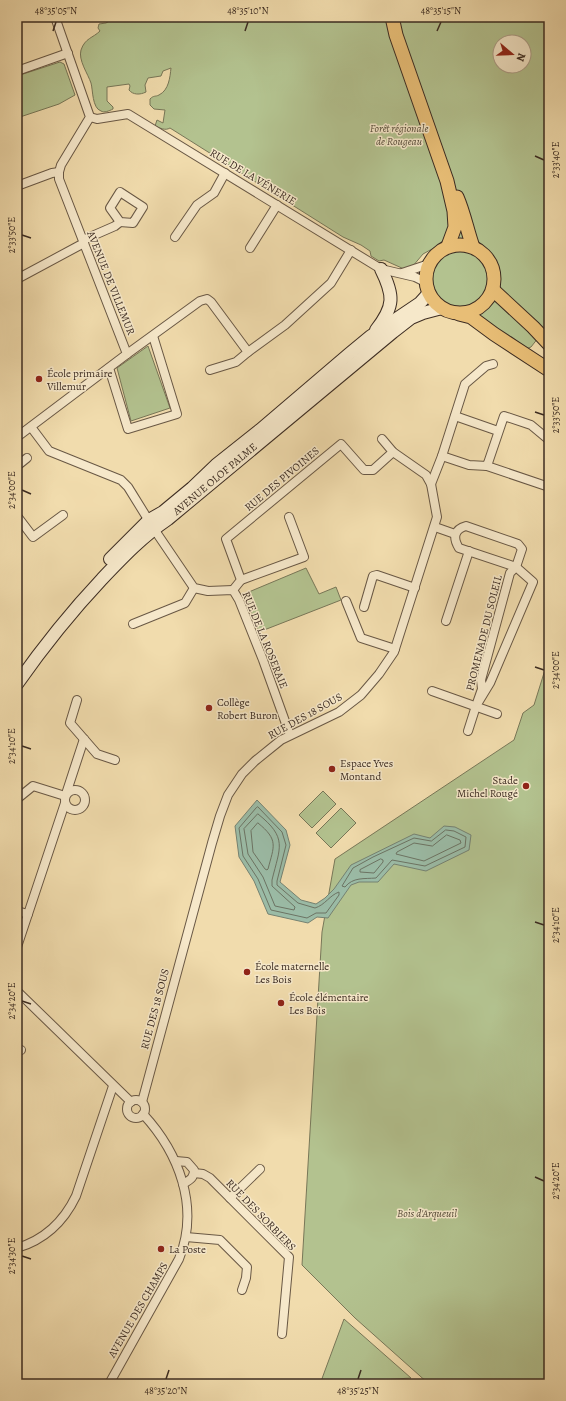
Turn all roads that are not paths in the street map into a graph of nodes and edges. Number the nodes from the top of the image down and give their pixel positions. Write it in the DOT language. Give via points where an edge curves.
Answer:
graph roads {
  1 [pos="55,17"];
  2 [pos="392,17"];
  3 [pos="68,53"];
  4 [pos="17,71"];
  5 [pos="90,117"];
  6 [pos="59,172"];
  7 [pos="225,173"];
  8 [pos="447,181"];
  9 [pos="17,186"];
  10 [pos="278,205"];
  11 [pos="120,222"];
  12 [pos="175,237"];
  13 [pos="83,242"];
  14 [pos="448,246"];
  15 [pos="473,247"];
  16 [pos="250,248"];
  17 [pos="351,250"];
  18 [pos="429,264"];
  19 [pos="381,269"];
  20 [pos="401,273"];
  21 [pos="17,279"];
  22 [pos="427,288"];
  23 [pos="493,290"];
  24 [pos="442,308"];
  25 [pos="457,313"];
  26 [pos="152,336"];
  27 [pos="371,336"];
  28 [pos="549,344"];
  29 [pos="248,352"];
  30 [pos="127,354"];
  31 [pos="493,364"];
  32 [pos="110,368"];
  33 [pos="210,370"];
  34 [pos="549,370"];
  35 [pos="455,416"];
  36 [pos="31,427"];
  37 [pos="498,431"];
  38 [pos="17,437"];
  39 [pos="382,439"];
  40 [pos="549,440"];
  41 [pos="393,452"];
  42 [pos="442,456"];
  43 [pos="28,458"];
  44 [pos="17,466"];
  45 [pos="487,466"];
  46 [pos="431,484"];
  47 [pos="549,487"];
  48 [pos="63,515"];
  49 [pos="17,516"];
  50 [pos="289,517"];
  51 [pos="151,524"];
  52 [pos="435,527"];
  53 [pos="455,534"];
  54 [pos="470,551"];
  55 [pos="516,567"];
  56 [pos="241,580"];
  57 [pos="194,588"];
  58 [pos="415,588"];
  59 [pos="234,590"];
  60 [pos="346,601"];
  61 [pos="364,607"];
  62 [pos="446,621"];
  63 [pos="133,624"];
  64 [pos="395,649"];
  65 [pos="17,670"];
  66 [pos="17,684"];
  67 [pos="432,691"];
  68 [pos="78,700"];
  69 [pos="476,706"];
  70 [pos="497,714"];
  71 [pos="468,731"];
  72 [pos="290,735"];
  73 [pos="84,739"];
  74 [pos="115,760"];
  75 [pos="65,797"];
  76 [pos="17,799"];
  77 [pos="17,911"];
  78 [pos="28,914"];
  79 [pos="17,947"];
  80 [pos="17,991"];
  81 [pos="113,1086"];
  82 [pos="131,1102"];
  83 [pos="142,1102"];
  84 [pos="143,1114"];
  85 [pos="176,1161"];
  86 [pos="260,1169"];
  87 [pos="194,1173"];
  88 [pos="183,1184"];
  89 [pos="230,1198"];
  90 [pos="186,1237"];
  91 [pos="17,1248"];
  92 [pos="242,1290"];
  93 [pos="282,1334"];
  94 [pos="109,1384"];
  1 -- 3 [label="street"];
  2 -- 8 [label="main road"];
  3 -- 4 [label="street"];
  3 -- 5 [label="street"];
  5 -- 6 [label="street" via="61,164"];
  5 -- 7 [label="street, RUE DE LA VÉNERIE" via="97,119 128,114"];
  6 -- 9 [label="street"];
  6 -- 13 [label="street, AVENUE DE VILLEMUR" via="59,179"];
  7 -- 10 [label="street, RUE DE LA VÉNERIE"];
  7 -- 12 [label="street" via="214,193 197,205"];
  8 -- 14 [label="main road" via="455,227"];
  8 -- 15 [label="main road" via="463,211"];
  10 -- 16 [label="street"];
  10 -- 17 [label="street, RUE DE LA VÉNERIE"];
  11 -- 13 [label="street"];
  13 -- 21 [label="street"];
  13 -- 30 [label="street, AVENUE DE VILLEMUR"];
  14 -- 15 [label="main road" via="458,244"];
  14 -- 18 [label="main road" via="440,250"];
  15 -- 23 [label="main road" via="483,253 489,261 494,272"];
  17 -- 19 [label="street, RUE DE LA VÉNERIE"];
  17 -- 29 [label="street" via="331,283 285,325"];
  18 -- 20 [label="street, RUE DE LA VÉNERIE"];
  18 -- 22 [label="main road" via="426,275"];
  19 -- 20 [label="street, RUE DE LA VÉNERIE"];
  19 -- 27 [label="main road" via="390,292 389,309"];
  20 -- 22 [label="street, RUE DE LA VÉNERIE" via="415,277"];
  22 -- 24 [label="main road" via="433,300"];
  22 -- 27 [label="main road, AVENUE OLOF PALME" via="420,303"];
  23 -- 25 [label="main road" via="478,308"];
  23 -- 28 [label="main road"];
  24 -- 25 [label="main road"];
  24 -- 51 [label="main road, AVENUE OLOF PALME" via="411,318 173,514"];
  25 -- 34 [label="main road" via="471,317"];
  26 -- 29 [label="street" via="200,301 207,299"];
  26 -- 30 [label="street"];
  26 -- 32 [label="street" via="177,414 128,429"];
  27 -- 51 [label="main road, AVENUE OLOF PALME" via="216,465"];
  29 -- 33 [label="street" via="236,362"];
  30 -- 32 [label="street"];
  31 -- 35 [label="street" via="486,366 465,384"];
  32 -- 36 [label="street"];
  35 -- 37 [label="street"];
  35 -- 42 [label="street"];
  36 -- 38 [label="street"];
  36 -- 51 [label="street" via="50,451 121,480"];
  37 -- 40 [label="street" via="504,416 531,425"];
  37 -- 45 [label="street"];
  39 -- 41 [label="street"];
  41 -- 46 [label="street" via="426,475"];
  41 -- 56 [label="street, RUE DES PIVOINES" via="373,470 364,470 341,444 226,539"];
  42 -- 45 [label="street" via="469,465"];
  42 -- 46 [label="street"];
  43 -- 44 [label="street"];
  45 -- 47 [label="street"];
  46 -- 52 [label="street, RUE DES 18 SOUS" via="437,517"];
  48 -- 49 [label="street" via="33,538"];
  50 -- 56 [label="street" via="304,557"];
  51 -- 57 [label="street"];
  51 -- 65 [label="main road, AVENUE OLOF PALME" via="98,571"];
  51 -- 66 [label="main road, AVENUE OLOF PALME" via="84,598"];
  52 -- 53 [label="street"];
  52 -- 58 [label="street, RUE DES 18 SOUS"];
  53 -- 54 [label="street, PROMENADE DU SOLEIL" via="455,542 459,548"];
  53 -- 55 [label="street, PROMENADE DU SOLEIL" via="466,526 518,544 522,549"];
  54 -- 55 [label="street, PROMENADE DU SOLEIL"];
  54 -- 62 [label="street"];
  55 -- 69 [label="street, PROMENADE DU SOLEIL" via="510,573"];
  55 -- 69 [label="street, PROMENADE DU SOLEIL" via="533,582 490,683"];
  56 -- 59 [label="street"];
  57 -- 59 [label="street, RUE DE LA ROSERAIE" via="208,591"];
  57 -- 63 [label="street" via="185,603"];
  58 -- 61 [label="street" via="377,575 373,576"];
  58 -- 64 [label="street, RUE DES 18 SOUS"];
  59 -- 72 [label="street, RUE DE LA ROSERAIE"];
  60 -- 64 [label="street" via="361,638"];
  64 -- 72 [label="street, RUE DES 18 SOUS" via="361,695 339,712"];
  67 -- 69 [label="street"];
  68 -- 73 [label="street" via="70,723"];
  69 -- 70 [label="street"];
  69 -- 71 [label="street, PROMENADE DU SOLEIL"];
  72 -- 83 [label="street, RUE DES 18 SOUS" via="255,761 233,787 222,808"];
  73 -- 74 [label="street" via="97,754"];
  73 -- 75 [label="street"];
  75 -- 76 [label="street" via="33,786"];
  75 -- 78 [label="street"];
  77 -- 78 [label="street"];
  78 -- 79 [label="street"];
  80 -- 81 [label="street"];
  81 -- 82 [label="street"];
  81 -- 91 [label="street" via="72,1206 49,1231"];
  82 -- 83 [label="street"];
  82 -- 84 [label="street" via="128,1107 130,1115 137,1117"];
  83 -- 84 [label="street" via="145,1108"];
  84 -- 85 [label="street, AVENUE DES CHAMPS" via="163,1138"];
  85 -- 87 [label="street, RUE DES SORBIERS" via="187,1162"];
  85 -- 88 [label="street, AVENUE DES CHAMPS"];
  86 -- 89 [label="street"];
  87 -- 88 [label="street" via="190,1180"];
  87 -- 89 [label="street, RUE DES SORBIERS" via="210,1178"];
  88 -- 90 [label="street, AVENUE DES CHAMPS" via="188,1218"];
  89 -- 93 [label="street, RUE DES SORBIERS" via="289,1257"];
  90 -- 92 [label="street" via="220,1240 246,1267"];
  90 -- 94 [label="street, AVENUE DES CHAMPS" via="179,1259"];
}
